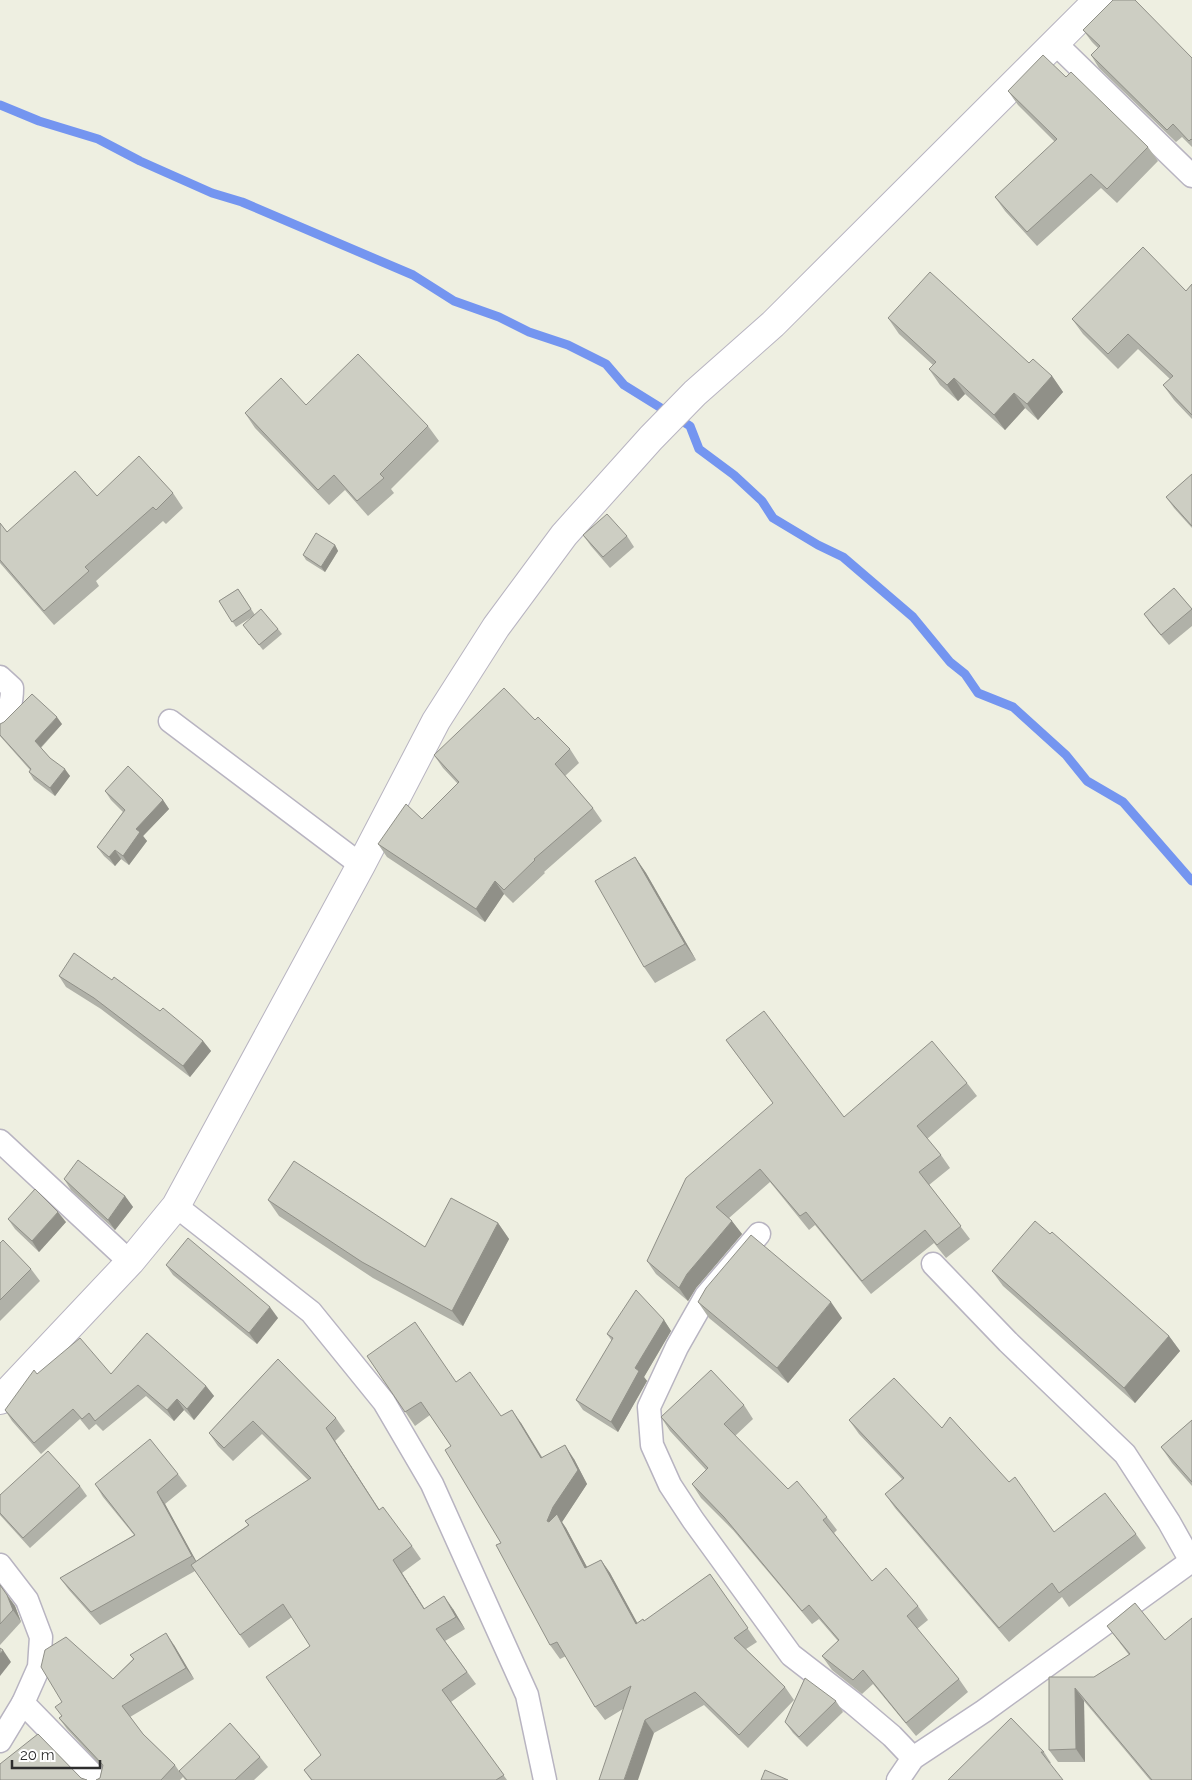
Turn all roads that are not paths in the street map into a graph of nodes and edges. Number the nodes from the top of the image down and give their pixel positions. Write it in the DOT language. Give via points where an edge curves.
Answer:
graph roads {
  1 [pos="1098,0"];
  2 [pos="1056,44"];
  3 [pos="1192,176"];
  4 [pos="0,677"];
  5 [pos="0,720"];
  6 [pos="170,722"];
  7 [pos="362,865"];
  8 [pos="0,1141"];
  9 [pos="176,1206"];
  10 [pos="759,1234"];
  11 [pos="130,1262"];
  12 [pos="933,1264"];
  13 [pos="0,1400"];
  14 [pos="1191,1563"];
  15 [pos="0,1565"];
  16 [pos="23,1703"];
  17 [pos="0,1741"];
  18 [pos="913,1758"];
  19 [pos="98,1780"];
  20 [pos="545,1780"];
  21 [pos="898,1780"];
  1 -- 2 [label="street"];
  2 -- 3 [label="street"];
  2 -- 7 [label="street" via="780,317 695,393 564,535 496,627 436,721"];
  4 -- 5 [label="street" via="12,688 12,700 8,712"];
  6 -- 7 [label="street"];
  7 -- 9 [label="street"];
  8 -- 11 [label="street"];
  9 -- 11 [label="street"];
  9 -- 20 [label="street" via="311,1312 384,1402 432,1484 527,1695"];
  10 -- 18 [label="street" via="706,1296 677,1347 649,1407 652,1445 670,1485 692,1520 791,1655 866,1714"];
  11 -- 13 [label="street"];
  12 -- 14 [label="street" via="1008,1342 1125,1454"];
  14 -- 18 [label="street"];
  15 -- 16 [label="street" via="27,1600 41,1637 39,1667"];
  16 -- 17 [label="street"];
  16 -- 19 [label="street"];
  18 -- 21 [label="street"];
}
